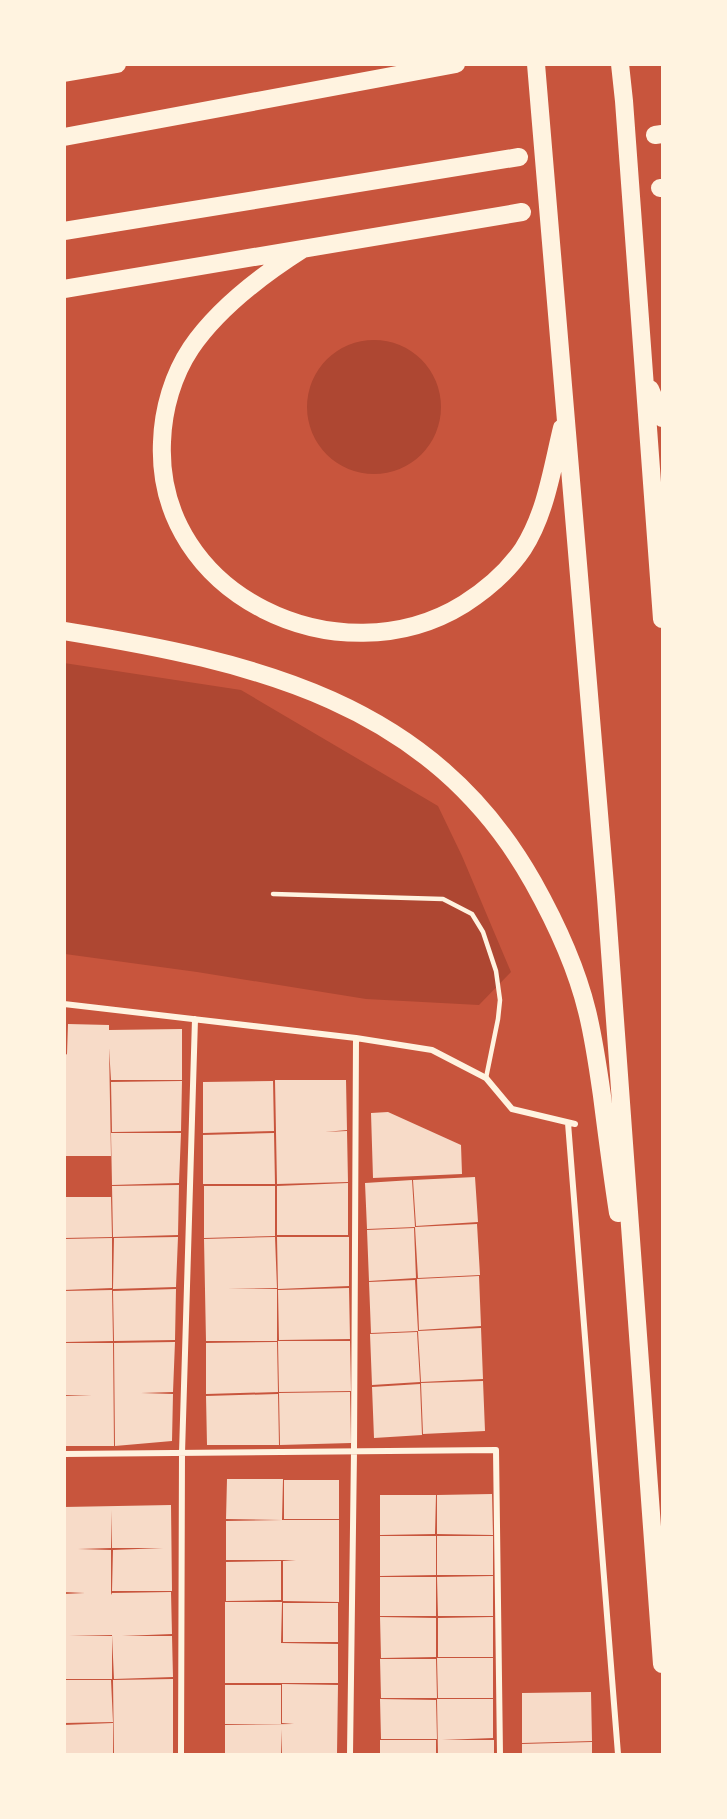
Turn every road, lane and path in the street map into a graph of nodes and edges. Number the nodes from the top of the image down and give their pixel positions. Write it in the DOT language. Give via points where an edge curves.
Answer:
graph roads {
  1 [pos="117,64"];
  2 [pos="456,64"];
  3 [pos="536,64"];
  4 [pos="620,64"];
  5 [pos="64,73"];
  6 [pos="64,137"];
  7 [pos="519,157"];
  8 [pos="522,212"];
  9 [pos="64,231"];
  10 [pos="303,249"];
  11 [pos="64,289"];
  12 [pos="644,375"];
  13 [pos="566,412"];
  14 [pos="663,418"];
  15 [pos="663,619"];
  16 [pos="64,631"];
  17 [pos="273,894"];
  18 [pos="64,1004"];
  19 [pos="195,1019"];
  20 [pos="356,1038"];
  21 [pos="486,1078"];
  22 [pos="641,1378"];
  23 [pos="354,1452"];
  24 [pos="182,1453"];
  25 [pos="64,1454"];
  26 [pos="663,1664"];
  27 [pos="182,1755"];
  28 [pos="350,1755"];
  29 [pos="500,1755"];
  30 [pos="618,1755"];
  1 -- 5 [label="highway"];
  2 -- 6 [label="highway"];
  3 -- 13 [label="highway"];
  4 -- 12 [label="highway"];
  7 -- 9 [label="highway"];
  8 -- 10 [label="highway"];
  10 -- 11 [label="highway"];
  10 -- 13 [label="highway" via="243,293 192,347 172,386 162,429 164,483 182,531 206,565 249,602 300,625 348,633 401,630 451,612 492,584 534,530 543,509"];
  12 -- 14 [label="highway"];
  12 -- 15 [label="highway"];
  13 -- 22 [label="highway"];
  16 -- 22 [label="highway" via="192,655 257,672 333,700 416,748 465,791 498,827 549,910 587,1012"];
  17 -- 21 [label="lane" via="443,899 472,914 483,932 496,971 500,1000"];
  18 -- 19 [label="street"];
  19 -- 20 [label="street"];
  19 -- 24 [label="street"];
  20 -- 21 [label="street" via="432,1050"];
  20 -- 23 [label="street"];
  21 -- 30 [label="street" via="512,1109 571,1123"];
  22 -- 26 [label="highway"];
  23 -- 24 [label="street"];
  23 -- 28 [label="street"];
  23 -- 29 [label="street" via="496,1450"];
  24 -- 25 [label="street"];
  24 -- 27 [label="street"];
}
